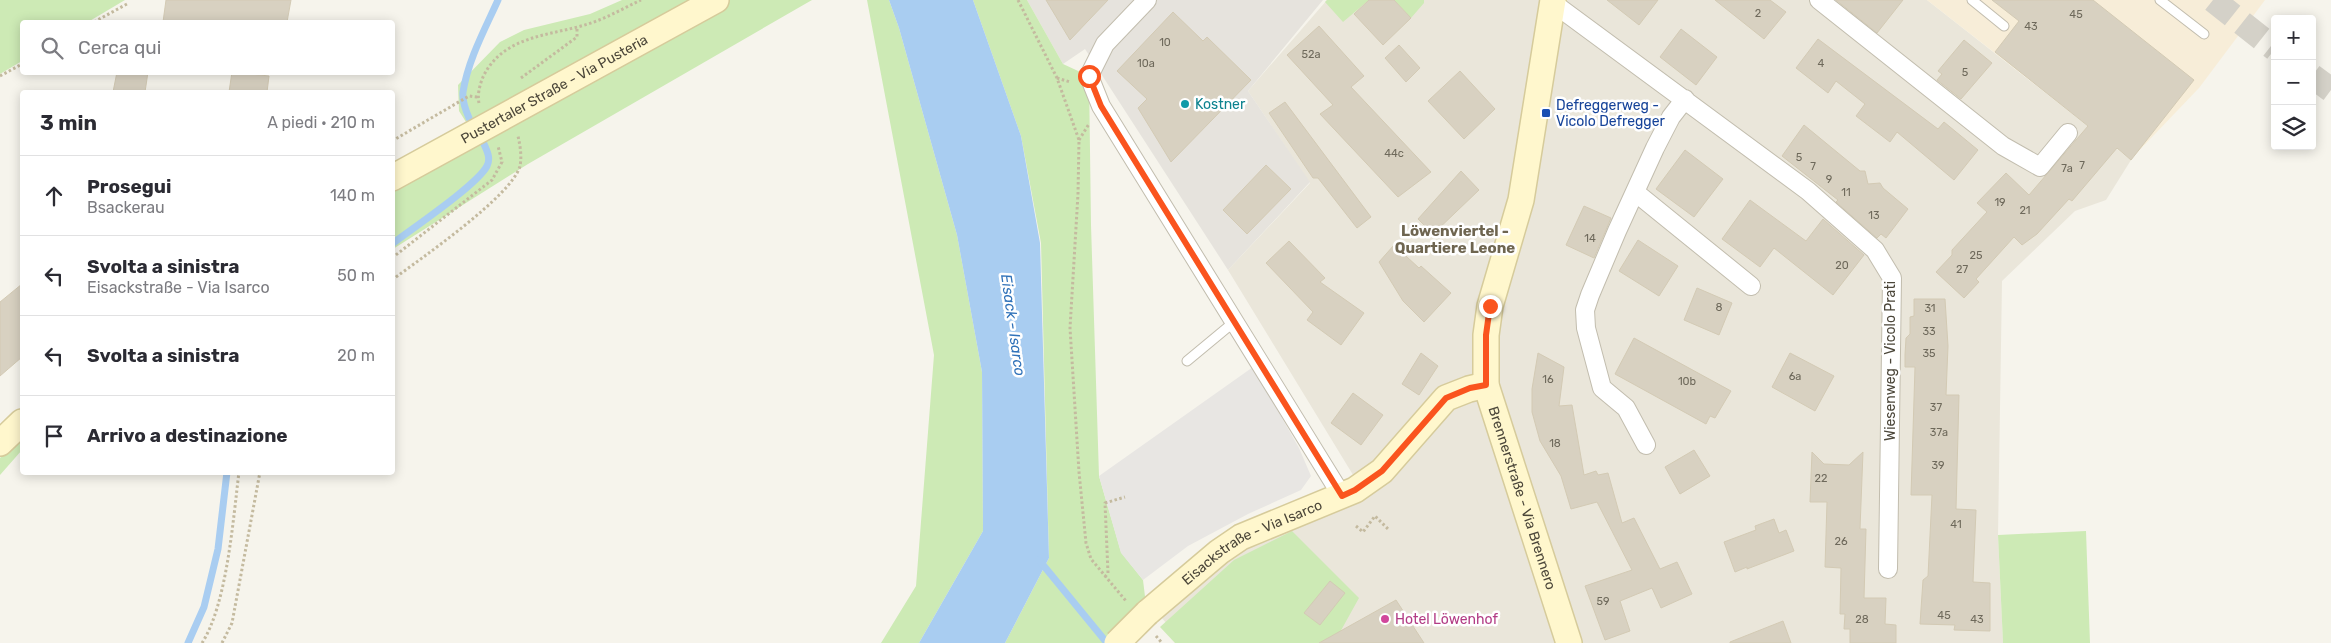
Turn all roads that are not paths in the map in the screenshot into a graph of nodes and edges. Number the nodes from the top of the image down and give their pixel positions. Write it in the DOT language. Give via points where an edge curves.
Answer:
graph roads {
  1 [pos="716,0"];
  2 [pos="1147,0"];
  3 [pos="1819,0"];
  4 [pos="1972,0"];
  5 [pos="2160,0"];
  6 [pos="1553,1"];
  7 [pos="2004,26"];
  8 [pos="2204,34"];
  9 [pos="1685,99"];
  10 [pos="2068,133"];
  11 [pos="395,176"];
  12 [pos="1635,192"];
  13 [pos="1751,286"];
  14 [pos="1240,328"];
  15 [pos="1187,361"];
  16 [pos="1486,385"];
  17 [pos="20,424"];
  18 [pos="0,443"];
  19 [pos="1646,445"];
  20 [pos="1342,496"];
  21 [pos="1888,569"];
  22 [pos="1117,643"];
  23 [pos="1568,643"];
  1 -- 11 [label="main road, Pustertaler Straße - Via Pusteria"];
  2 -- 14 [label="street" via="1105,44 1089,76 1101,106"];
  3 -- 10 [label="street" via="2003,146 2040,167"];
  4 -- 7 [label="lane"];
  5 -- 8 [label="lane"];
  6 -- 9 [label="street, Wiesenweg - Vicolo Prati"];
  6 -- 16 [label="main road, Brennerstraße - Via Brennero" via="1521,200 1490,306 1486,335"];
  9 -- 12 [label="street" via="1671,117"];
  9 -- 21 [label="street, Wiesenweg - Vicolo Prati" via="1808,191 1875,250 1892,278"];
  12 -- 13 [label="street"];
  12 -- 19 [label="street" via="1585,310 1586,328 1602,388 1626,408"];
  14 -- 15 [label="lane" via="1228,327"];
  14 -- 20 [label="street"];
  16 -- 20 [label="main road, Eisackstraße - Via Isarco" via="1446,398 1382,471"];
  16 -- 23 [label="main road, Brennerstraße - Via Brennero"];
  17 -- 18 [label="main road"];
  20 -- 22 [label="main road, Eisackstraße - Via Isarco, bridge" via="1267,525 1219,552"];
}
